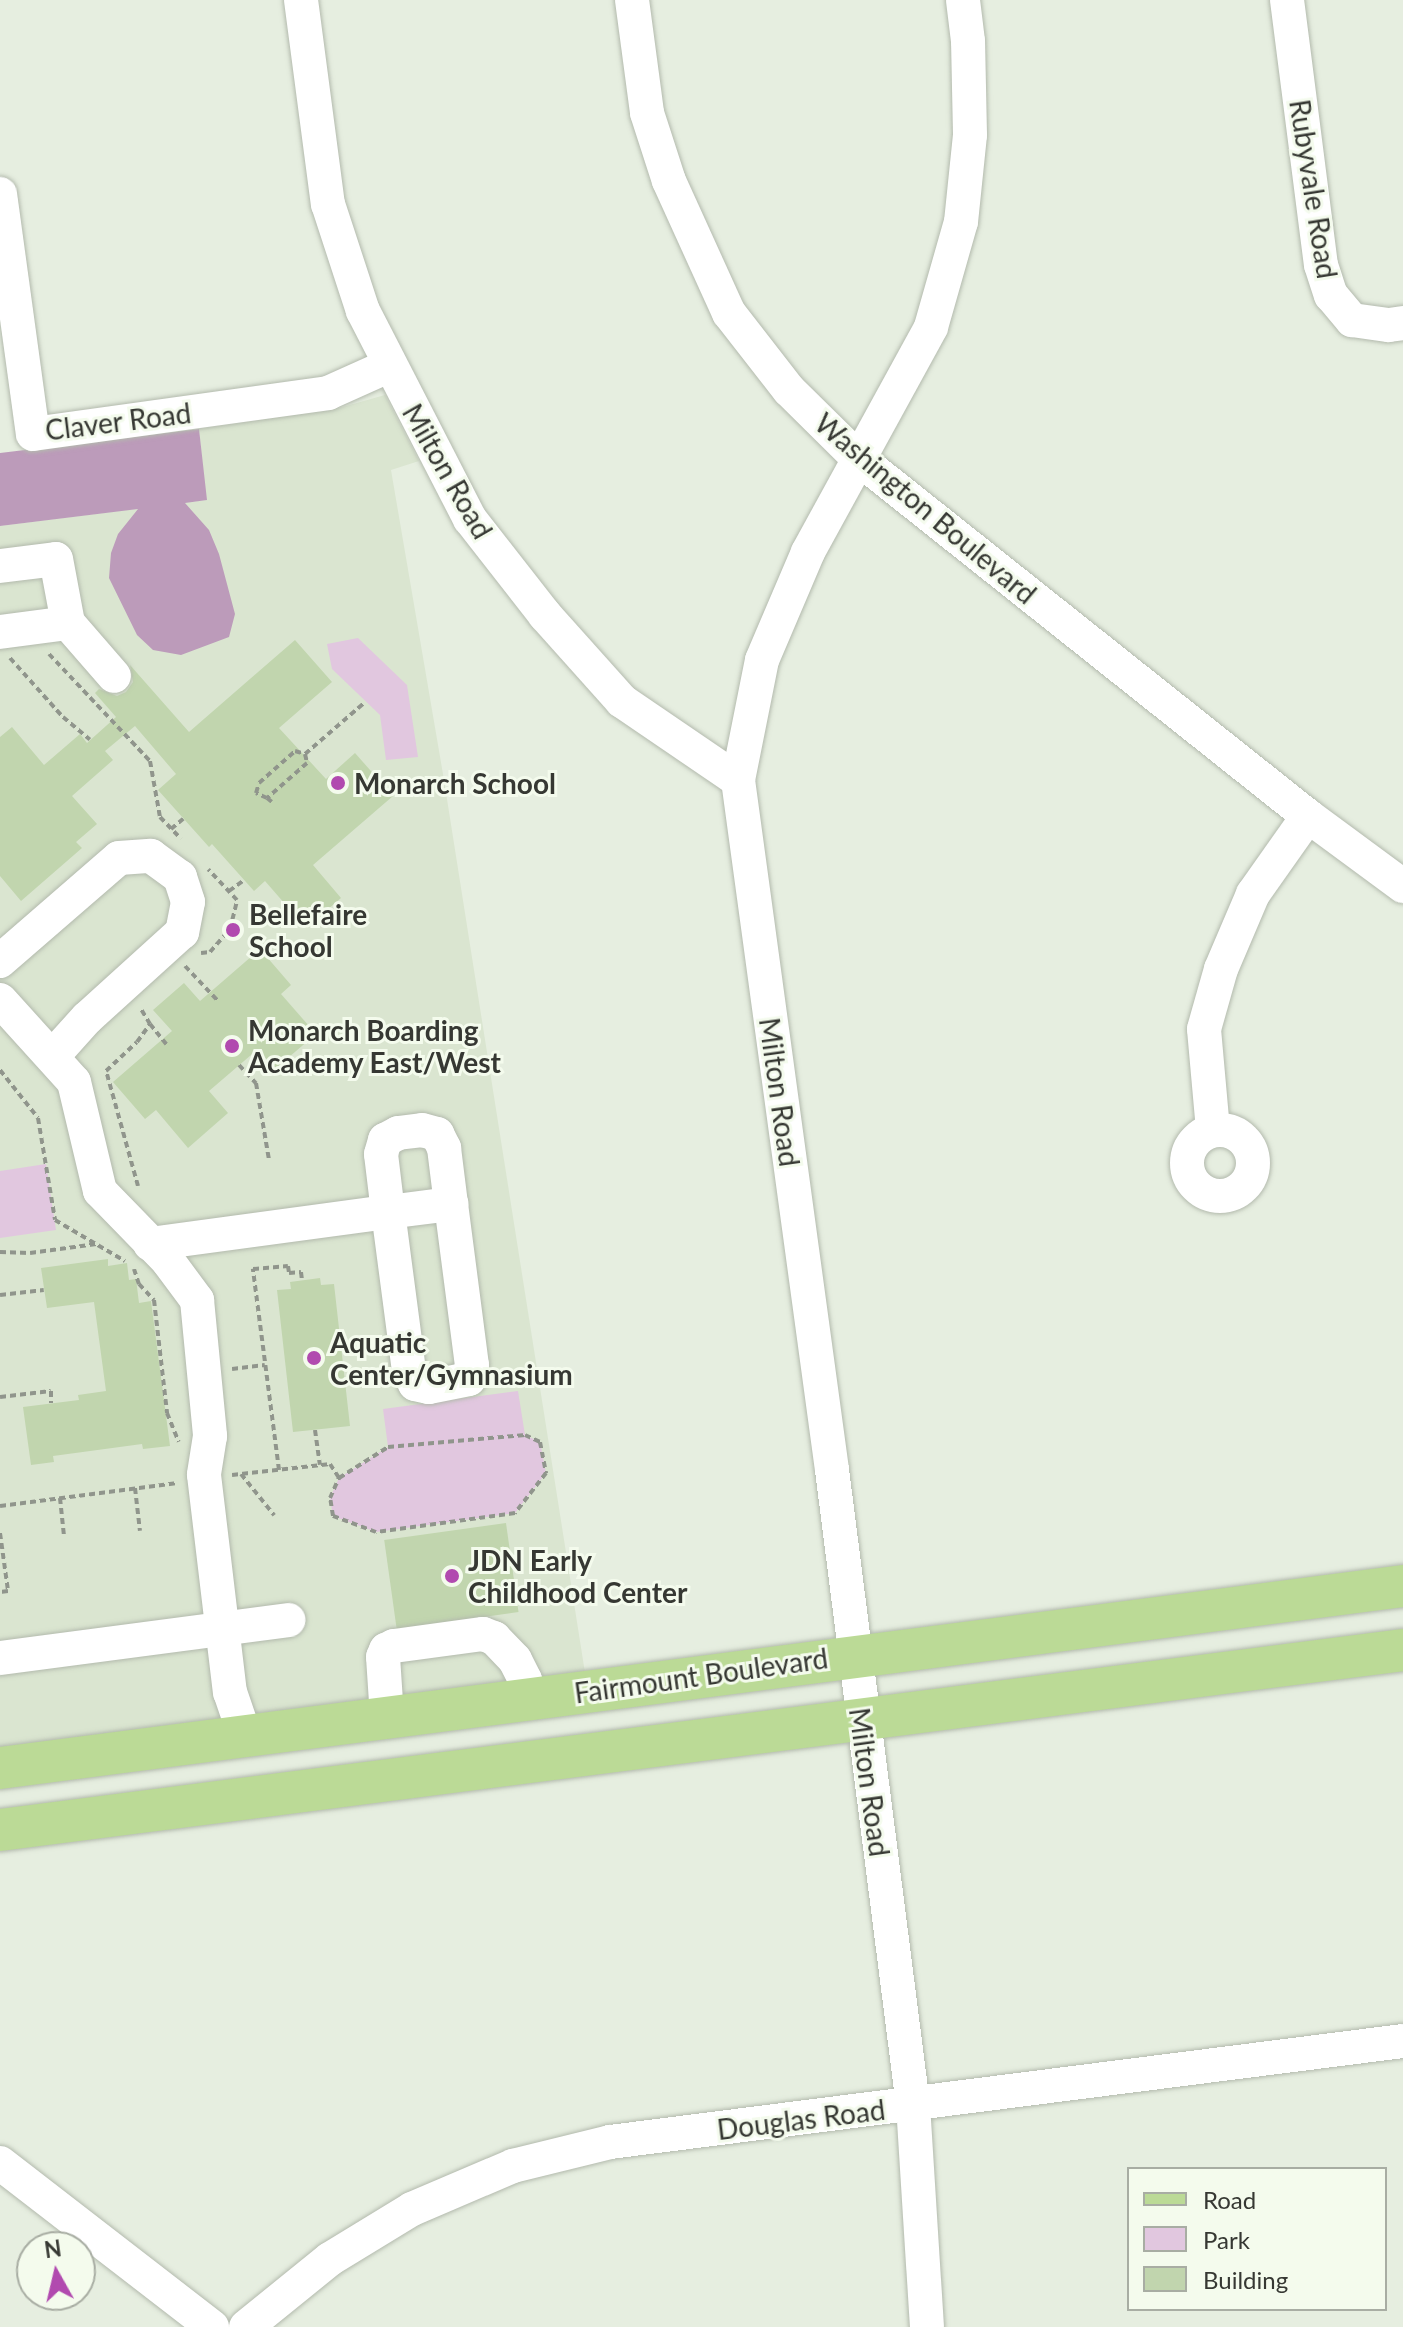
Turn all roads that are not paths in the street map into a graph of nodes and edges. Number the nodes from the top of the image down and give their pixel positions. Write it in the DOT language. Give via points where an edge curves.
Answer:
graph roads {
  1 [pos="301,0"];
  2 [pos="632,0"];
  3 [pos="963,0"];
  4 [pos="1287,0"];
  5 [pos="0,194"];
  6 [pos="1403,323"];
  7 [pos="388,366"];
  8 [pos="859,459"];
  9 [pos="0,566"];
  10 [pos="68,623"];
  11 [pos="10,647"];
  12 [pos="114,676"];
  13 [pos="738,780"];
  14 [pos="1308,816"];
  15 [pos="1403,886"];
  16 [pos="0,961"];
  17 [pos="0,1000"];
  18 [pos="52,1057"];
  19 [pos="1213,1130"];
  20 [pos="451,1204"];
  21 [pos="388,1212"];
  22 [pos="150,1244"];
  23 [pos="1403,1586"];
  24 [pos="289,1620"];
  25 [pos="223,1629"];
  26 [pos="1403,1650"];
  27 [pos="853,1655"];
  28 [pos="0,1658"];
  29 [pos="522,1698"];
  30 [pos="387,1717"];
  31 [pos="862,1719"];
  32 [pos="245,1736"];
  33 [pos="0,1768"];
  34 [pos="251,1796"];
  35 [pos="0,1830"];
  36 [pos="1403,2041"];
  37 [pos="913,2105"];
  38 [pos="0,2163"];
  39 [pos="212,2327"];
  40 [pos="246,2327"];
  41 [pos="927,2327"];
  1 -- 7 [label="street, Milton Road" via="328,204 363,311"];
  2 -- 8 [label="street, Washington Boulevard" via="647,113 669,181 709,273 729,313 789,390"];
  3 -- 8 [label="street" via="970,135 961,222 931,327"];
  4 -- 6 [label="street, Rubyvale Road" via="1321,265 1331,295 1352,320"];
  5 -- 7 [label="street, Claver Road" via="33,434 328,393"];
  7 -- 13 [label="street, Milton Road" via="470,519 545,615 622,701"];
  8 -- 13 [label="street" via="808,552 762,660"];
  8 -- 14 [label="street, Washington Boulevard"];
  9 -- 10 [label="street" via="56,559"];
  10 -- 11 [label="street"];
  10 -- 12 [label="street"];
  13 -- 27 [label="street, Milton Road"];
  14 -- 15 [label="street, Washington Boulevard"];
  14 -- 19 [label="street" via="1253,894 1221,969 1204,1029"];
  16 -- 18 [label="street" via="119,858 151,856 180,877 188,902 182,932"];
  17 -- 18 [label="street"];
  18 -- 22 [label="street" via="74,1082 100,1191"];
  20 -- 21 [label="street"];
  20 -- 21 [label="street" via="444,1148 437,1134 398,1133 385,1140 381,1154"];
  20 -- 21 [label="street" via="472,1365 469,1379 429,1387 415,1384 409,1371"];
  21 -- 22 [label="street"];
  22 -- 25 [label="street" via="197,1300 201,1319 210,1436 204,1475"];
  23 -- 27 [label="main road, Fairmount Boulevard"];
  24 -- 25 [label="street"];
  25 -- 28 [label="street"];
  25 -- 32 [label="street" via="230,1692"];
  26 -- 31 [label="main road"];
  27 -- 29 [label="main road, Fairmount Boulevard"];
  27 -- 31 [label="street, Milton Road"];
  29 -- 30 [label="main road, Fairmount Boulevard"];
  29 -- 30 [label="street" via="525,1680 494,1638 483,1634 394,1646 383,1657"];
  30 -- 32 [label="main road, Fairmount Boulevard"];
  31 -- 34 [label="main road"];
  31 -- 37 [label="street, Milton Road"];
  32 -- 33 [label="main road, Fairmount Boulevard"];
  32 -- 34 [label="main road"];
  34 -- 35 [label="main road"];
  36 -- 37 [label="street, Douglas Road"];
  37 -- 40 [label="street, Douglas Road" via="610,2142 513,2166 412,2209 330,2259"];
  37 -- 41 [label="street, Milton Road"];
  38 -- 39 [label="street"];
}
